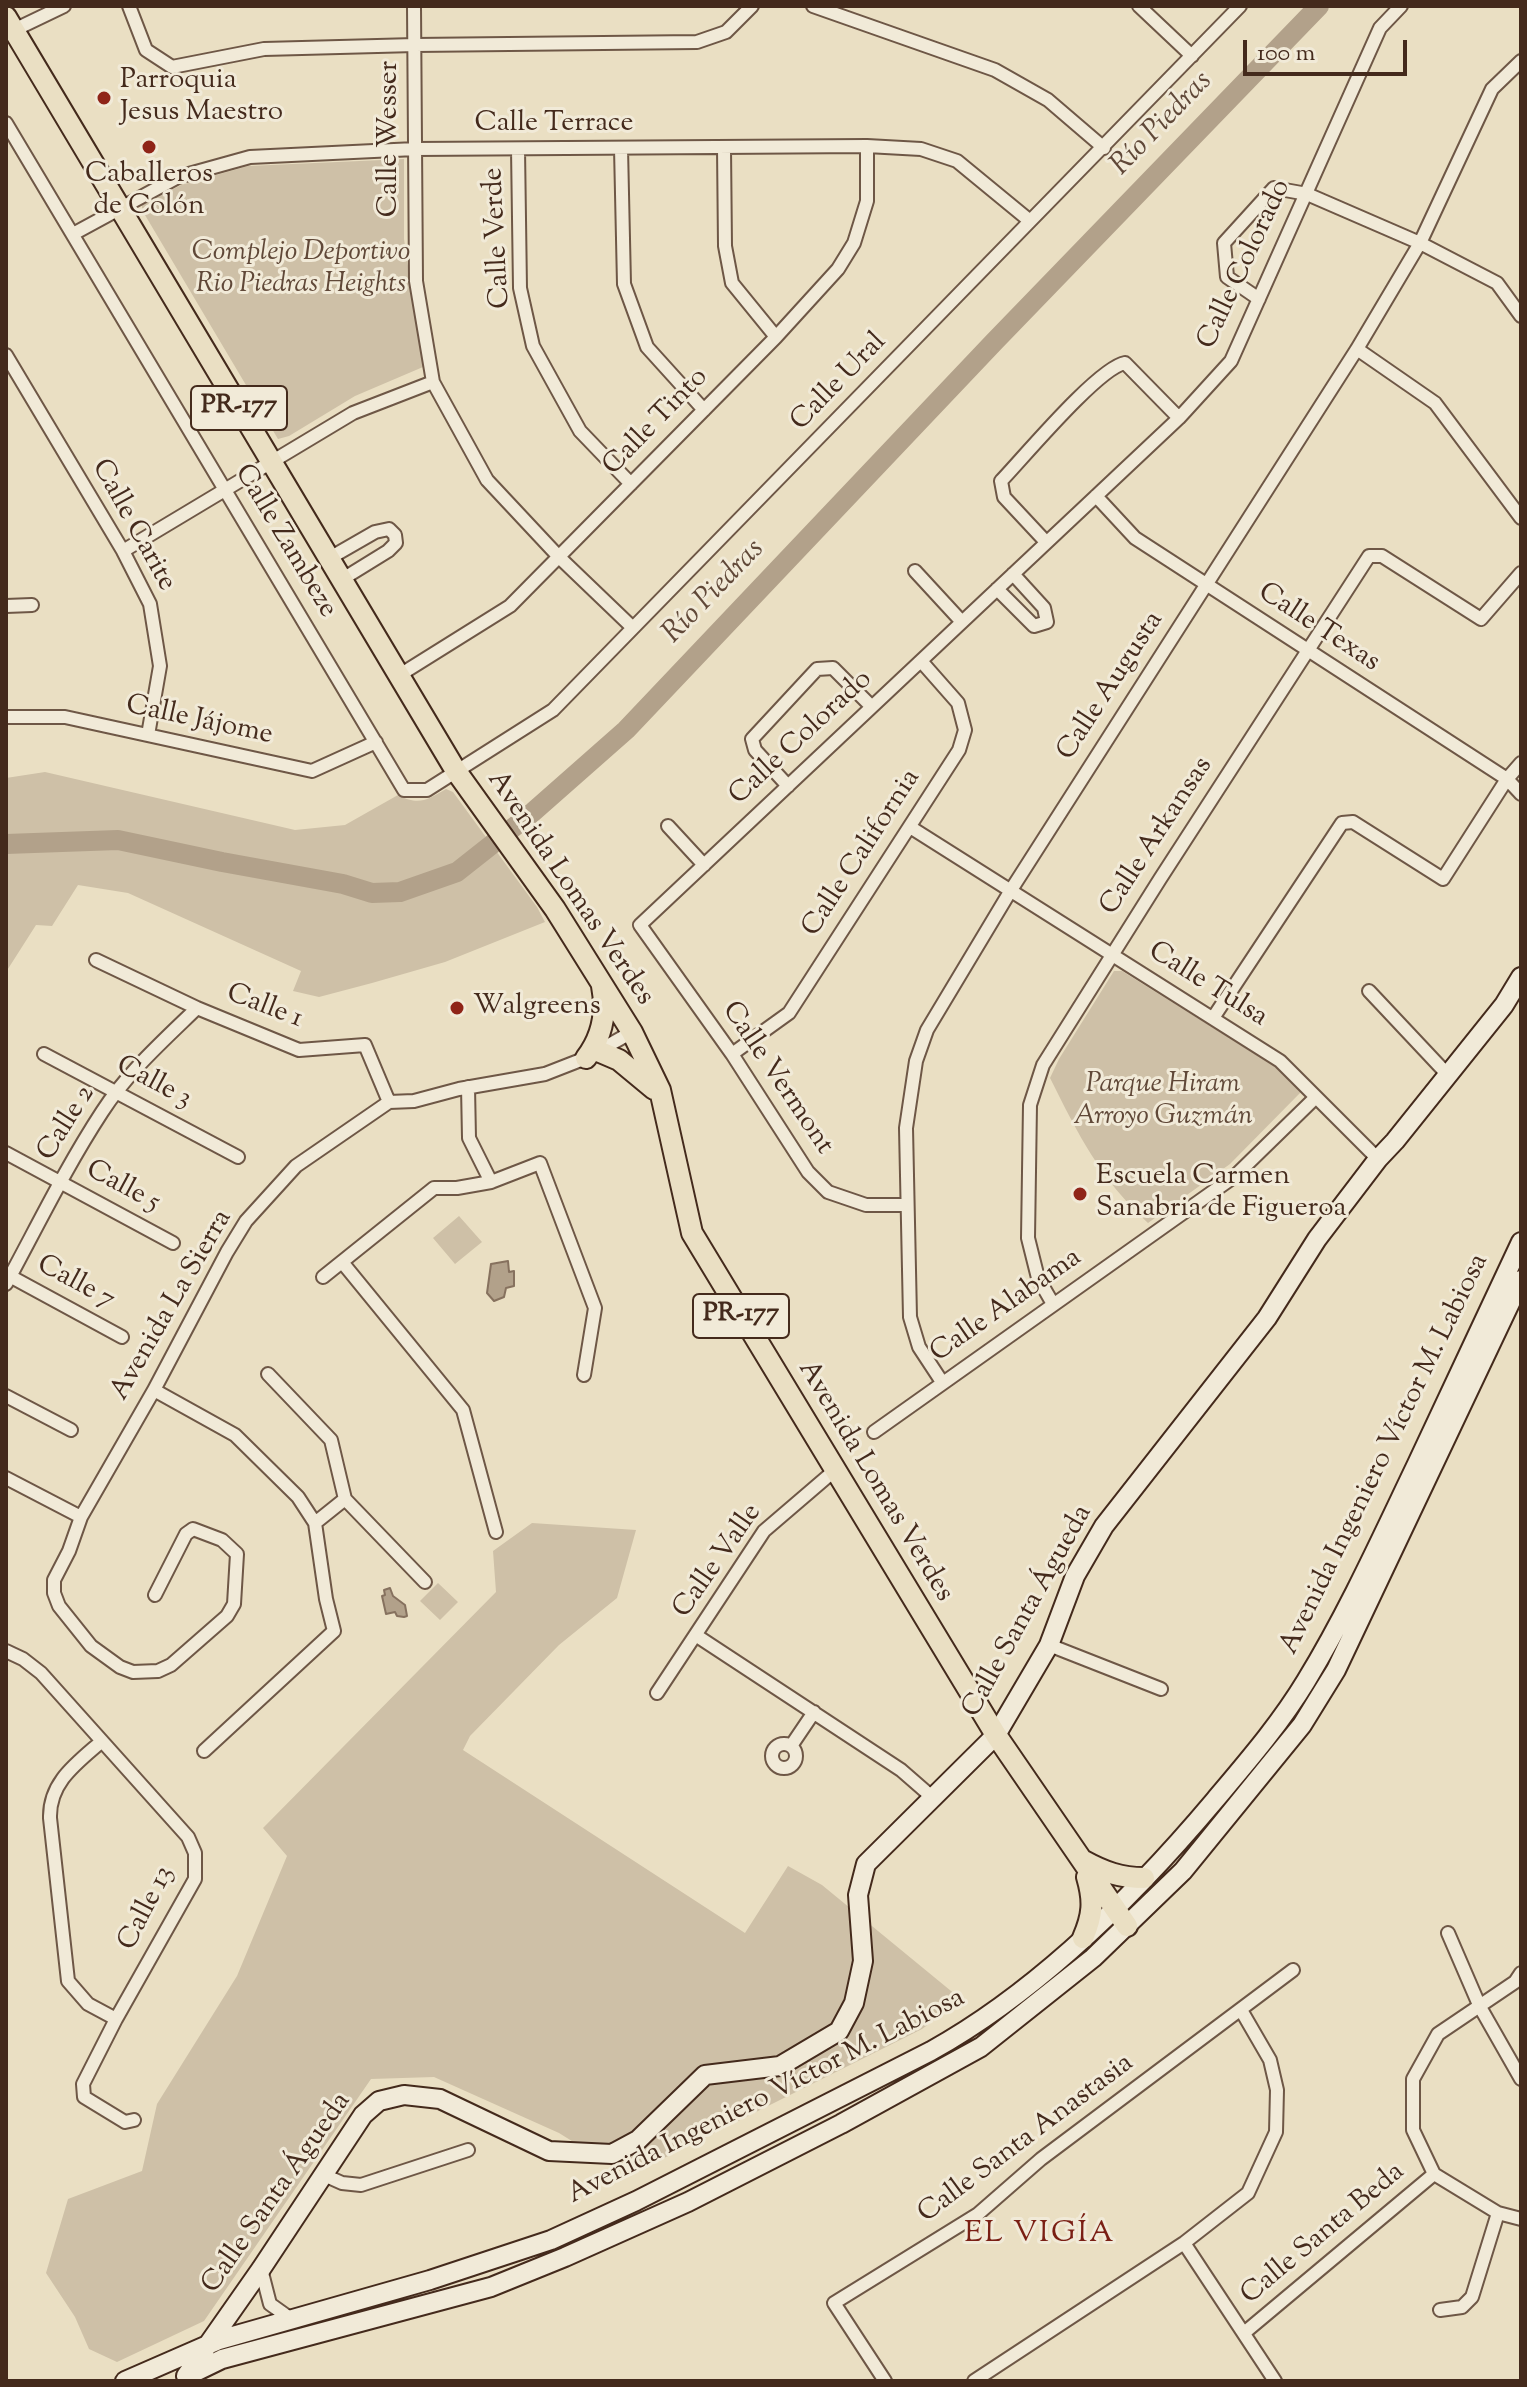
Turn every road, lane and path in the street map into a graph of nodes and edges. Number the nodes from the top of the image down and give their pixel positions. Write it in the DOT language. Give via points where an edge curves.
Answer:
graph roads {
  1 [pos="64,6"];
  2 [pos="129,6"];
  3 [pos="414,6"];
  4 [pos="752,6"];
  5 [pos="813,6"];
  6 [pos="1139,6"];
  7 [pos="1240,6"];
  8 [pos="1401,6"];
  9 [pos="10,23"];
  10 [pos="415,45"];
  11 [pos="1192,56"];
  12 [pos="1521,61"];
  13 [pos="6,123"];
  14 [pos="867,146"];
  15 [pos="621,148"];
  16 [pos="724,148"];
  17 [pos="1104,148"];
  18 [pos="415,149"];
  19 [pos="518,149"];
  20 [pos="1307,194"];
  21 [pos="120,208"];
  22 [pos="1030,221"];
  23 [pos="73,234"];
  24 [pos="1420,243"];
  25 [pos="1259,299"];
  26 [pos="1521,316"];
  27 [pos="776,337"];
  28 [pos="1357,349"];
  29 [pos="6,355"];
  30 [pos="433,382"];
  31 [pos="704,410"];
  32 [pos="1179,418"];
  33 [pos="270,460"];
  34 [pos="631,484"];
  35 [pos="224,489"];
  36 [pos="1096,496"];
  37 [pos="1521,518"];
  38 [pos="1046,542"];
  39 [pos="123,551"];
  40 [pos="560,558"];
  41 [pos="328,559"];
  42 [pos="915,571"];
  43 [pos="1521,573"];
  44 [pos="1013,574"];
  45 [pos="341,580"];
  46 [pos="1205,586"];
  47 [pos="997,589"];
  48 [pos="32,605"];
  49 [pos="6,606"];
  50 [pos="962,622"];
  51 [pos="633,628"];
  52 [pos="1307,650"];
  53 [pos="921,661"];
  54 [pos="398,676"];
  55 [pos="6,704"];
  56 [pos="871,706"];
  57 [pos="6,717"];
  58 [pos="148,735"];
  59 [pos="376,742"];
  60 [pos="1521,763"];
  61 [pos="456,771"];
  62 [pos="1507,779"];
  63 [pos="438,783"];
  64 [pos="788,786"];
  65 [pos="1521,794"];
  66 [pos="668,826"];
  67 [pos="910,827"];
  68 [pos="704,865"];
  69 [pos="1011,890"];
  70 [pos="640,925"];
  71 [pos="1112,955"];
  72 [pos="96,960"];
  73 [pos="1521,977"];
  74 [pos="601,982"];
  75 [pos="1369,991"];
  76 [pos="197,1008"];
  77 [pos="1213,1018"];
  78 [pos="632,1032"];
  79 [pos="44,1054"];
  80 [pos="732,1054"];
  81 [pos="592,1055"];
  82 [pos="1447,1074"];
  83 [pos="468,1087"];
  84 [pos="117,1092"];
  85 [pos="1315,1098"];
  86 [pos="661,1099"];
  87 [pos="389,1102"];
  88 [pos="6,1153"];
  89 [pos="238,1157"];
  90 [pos="1378,1159"];
  91 [pos="60,1182"];
  92 [pos="491,1182"];
  93 [pos="907,1205"];
  94 [pos="1521,1242"];
  95 [pos="173,1243"];
  96 [pos="342,1262"];
  97 [pos="323,1277"];
  98 [pos="7,1278"];
  99 [pos="1521,1280"];
  100 [pos="1053,1304"];
  101 [pos="122,1337"];
  102 [pos="268,1374"];
  103 [pos="584,1375"];
  104 [pos="942,1382"];
  105 [pos="154,1390"];
  106 [pos="6,1396"];
  107 [pos="71,1430"];
  108 [pos="874,1432"];
  109 [pos="834,1471"];
  110 [pos="6,1478"];
  111 [pos="345,1499"];
  112 [pos="81,1517"];
  113 [pos="315,1523"];
  114 [pos="496,1532"];
  115 [pos="425,1582"];
  116 [pos="155,1595"];
  117 [pos="697,1636"];
  118 [pos="1049,1645"];
  119 [pos="6,1651"];
  120 [pos="1161,1689"];
  121 [pos="657,1693"];
  122 [pos="814,1712"];
  123 [pos="996,1735"];
  124 [pos="102,1741"];
  125 [pos="791,1746"];
  126 [pos="204,1751"];
  127 [pos="932,1797"];
  128 [pos="1082,1862"];
  129 [pos="1144,1878"];
  130 [pos="1120,1917"];
  131 [pos="1448,1933"];
  132 [pos="1083,1938"];
  133 [pos="1293,1970"];
  134 [pos="1521,1973"];
  135 [pos="1480,2007"];
  136 [pos="1241,2010"];
  137 [pos="116,2019"];
  138 [pos="1521,2079"];
  139 [pos="134,2120"];
  140 [pos="468,2150"];
  141 [pos="1434,2174"];
  142 [pos="324,2175"];
  143 [pos="1498,2213"];
  144 [pos="1521,2219"];
  145 [pos="1184,2243"];
  146 [pos="261,2269"];
  147 [pos="1440,2310"];
  148 [pos="291,2319"];
  149 [pos="1244,2333"];
  150 [pos="207,2344"];
  151 [pos="182,2379"];
  152 [pos="125,2381"];
  153 [pos="885,2381"];
  154 [pos="974,2381"];
  155 [pos="1275,2381"];
  1 -- 9 [label="street"];
  2 -- 10 [label="street" via="146,50 172,67 264,49"];
  3 -- 10 [label="street, Calle Wesser"];
  4 -- 10 [label="street" via="726,32 697,42"];
  5 -- 17 [label="street" via="995,70 1048,100"];
  6 -- 11 [label="street"];
  7 -- 11 [label="street, Calle Ural"];
  8 -- 20 [label="street, Calle Colorado" via="1380,28"];
  9 -- 21 [label="main road, Avenida Lomas Verdes / PR-177"];
  10 -- 18 [label="street, Calle Wesser"];
  11 -- 17 [label="street, Calle Ural"];
  12 -- 24 [label="street, Calle Augusta" via="1492,89"];
  13 -- 23 [label="street, Calle Zambeze"];
  14 -- 16 [label="street, Calle Terrace"];
  14 -- 22 [label="street, Calle Terrace" via="921,149 957,161"];
  14 -- 27 [label="street, Calle Tinto" via="867,201 854,243 838,269"];
  15 -- 16 [label="street, Calle Terrace"];
  15 -- 19 [label="street, Calle Terrace"];
  15 -- 31 [label="street" via="624,284 647,347"];
  16 -- 27 [label="street" via="725,246 732,283"];
  17 -- 22 [label="street, Calle Ural"];
  18 -- 19 [label="street, Calle Terrace"];
  18 -- 21 [label="street, Calle Terrace" via="250,157 178,177"];
  18 -- 30 [label="street, Calle Wesser" via="416,281"];
  19 -- 34 [label="street, Calle Verde" via="520,288 533,346 580,431"];
  20 -- 24 [label="street"];
  20 -- 25 [label="street, Calle Colorado"];
  20 -- 25 [label="street" via="1274,188 1224,243 1227,277"];
  21 -- 23 [label="street, Calle Terrace"];
  21 -- 33 [label="main road, Avenida Lomas Verdes / PR-177"];
  22 -- 51 [label="street, Calle Ural"];
  23 -- 35 [label="street, Calle Zambeze"];
  24 -- 26 [label="street" via="1497,283"];
  24 -- 28 [label="street, Calle Augusta"];
  25 -- 32 [label="street, Calle Colorado" via="1231,361"];
  27 -- 31 [label="street, Calle Tinto"];
  28 -- 37 [label="street" via="1435,403"];
  28 -- 46 [label="street, Calle Augusta"];
  29 -- 39 [label="street, Calle Carite"];
  30 -- 33 [label="street" via="353,413"];
  30 -- 40 [label="street, Calle Wesser" via="487,480"];
  31 -- 34 [label="street, Calle Tinto"];
  32 -- 36 [label="street, Calle Colorado"];
  32 -- 38 [label="street" via="1125,363 1115,365 1085,392 1001,481 1004,497"];
  33 -- 35 [label="street"];
  33 -- 41 [label="main road, Avenida Lomas Verdes / PR-177"];
  34 -- 40 [label="street, Calle Tinto"];
  35 -- 39 [label="street"];
  35 -- 59 [label="street, Calle Zambeze"];
  36 -- 38 [label="street, Calle Colorado"];
  36 -- 46 [label="street, Calle Texas" via="1135,538"];
  38 -- 44 [label="street, Calle Colorado"];
  39 -- 58 [label="street, Calle Carite" via="150,604 157,634 160,666"];
  40 -- 51 [label="street, Calle Wesser"];
  40 -- 54 [label="street, Calle Tinto" via="510,606"];
  41 -- 45 [label="main road, Avenida Lomas Verdes / PR-177"];
  41 -- 45 [label="street" via="375,532 389,529 395,535 396,543 388,551"];
  42 -- 50 [label="street"];
  43 -- 52 [label="street, Calle Arkansas" via="1481,619 1382,556 1369,556"];
  44 -- 47 [label="street, Calle Colorado"];
  44 -- 47 [label="street" via="1044,608 1047,622 1034,626"];
  45 -- 54 [label="main road, Avenida Lomas Verdes / PR-177"];
  46 -- 52 [label="street, Calle Texas"];
  46 -- 69 [label="street, Calle Augusta"];
  47 -- 50 [label="street, Calle Colorado"];
  48 -- 49 [label="street"];
  50 -- 53 [label="street, Calle Colorado"];
  51 -- 61 [label="street, Calle Ural" via="553,710"];
  52 -- 62 [label="street, Calle Texas"];
  52 -- 71 [label="street, Calle Arkansas"];
  53 -- 56 [label="street, Calle Colorado"];
  53 -- 67 [label="street, Calle California" via="958,703 965,730 959,750"];
  54 -- 61 [label="main road, Avenida Lomas Verdes / PR-177"];
  55 -- 57 [label="street"];
  56 -- 64 [label="street, Calle Colorado"];
  56 -- 64 [label="street" via="833,668 817,669 752,739 755,750"];
  57 -- 58 [label="street, Calle Jájome" via="65,717"];
  58 -- 59 [label="street, Calle Jájome" via="312,771"];
  59 -- 63 [label="street, Calle Zambeze" via="404,790 427,790"];
  60 -- 62 [label="street"];
  61 -- 63 [label="street, Calle Ural"];
  61 -- 74 [label="main road, Avenida Lomas Verdes / PR-177"];
  62 -- 65 [label="street, Calle Texas"];
  62 -- 77 [label="street" via="1443,879 1353,822 1342,823"];
  64 -- 68 [label="street, Calle Colorado"];
  66 -- 68 [label="street"];
  67 -- 69 [label="street, Calle Tulsa"];
  67 -- 80 [label="street, Calle California" via="789,1013"];
  68 -- 70 [label="street, Calle Colorado"];
  69 -- 71 [label="street, Calle Tulsa"];
  69 -- 93 [label="street, Calle Augusta" via="927,1030 916,1061 906,1128"];
  70 -- 80 [label="street, Calle Vermont"];
  71 -- 77 [label="street, Calle Tulsa"];
  71 -- 100 [label="street, Calle Arkansas" via="1043,1065 1030,1105 1028,1238 1038,1278"];
  72 -- 76 [label="street, Calle 1"];
  73 -- 82 [label="main road, Calle Santa Águeda"];
  74 -- 78 [label="main road, Avenida Lomas Verdes / PR-177"];
  74 -- 81 [label="main road" via="603,1018"];
  75 -- 82 [label="street"];
  76 -- 84 [label="street, Calle 2"];
  76 -- 87 [label="street, Calle 1" via="299,1050 365,1045"];
  77 -- 85 [label="street, Calle Tulsa" via="1280,1061"];
  78 -- 81 [label="street, Avenida La Sierra"];
  78 -- 86 [label="main road, Avenida Lomas Verdes / PR-177"];
  79 -- 84 [label="street, Calle 3"];
  80 -- 93 [label="street, Calle Vermont" via="808,1172 828,1192 866,1205"];
  81 -- 83 [label="street, Avenida La Sierra" via="545,1074"];
  81 -- 86 [label="main road" via="619,1060"];
  82 -- 90 [label="main road, Calle Santa Águeda"];
  83 -- 87 [label="street, Avenida La Sierra"];
  83 -- 92 [label="street" via="469,1138"];
  84 -- 89 [label="street, Calle 3"];
  84 -- 91 [label="street, Calle 2"];
  85 -- 90 [label="street, Calle Tulsa"];
  85 -- 100 [label="street, Calle Alabama" via="1235,1176"];
  86 -- 109 [label="main road, Avenida Lomas Verdes / PR-177" via="692,1233"];
  87 -- 105 [label="street, Avenida La Sierra" via="296,1166 246,1221"];
  88 -- 91 [label="street, Calle 5"];
  90 -- 118 [label="main road, Calle Santa Águeda" via="1317,1239 1267,1318 1104,1526 1075,1576"];
  91 -- 95 [label="street, Calle 5"];
  91 -- 98 [label="street, Calle 2"];
  92 -- 96 [label="street" via="434,1188"];
  92 -- 103 [label="street" via="540,1163 595,1308"];
  93 -- 104 [label="street, Calle Augusta" via="910,1317 919,1347"];
  94 -- 129 [label="main road, Avenida Ingeniero Víctor M. Labiosa" via="1366,1572 1318,1661 1260,1747"];
  96 -- 97 [label="street"];
  96 -- 114 [label="street" via="463,1410"];
  98 -- 101 [label="street, Calle 7"];
  99 -- 130 [label="main road, Avenida Ingeniero Víctor M. Labiosa" via="1336,1670 1311,1711 1183,1871"];
  100 -- 104 [label="street, Calle Alabama"];
  102 -- 111 [label="street" via="331,1440"];
  104 -- 108 [label="street, Calle Alabama"];
  105 -- 112 [label="street, Avenida La Sierra"];
  105 -- 113 [label="street" via="235,1435 298,1497"];
  106 -- 107 [label="street"];
  109 -- 117 [label="street, Calle Valle" via="764,1531"];
  109 -- 123 [label="main road, Avenida Lomas Verdes / PR-177"];
  110 -- 112 [label="street"];
  111 -- 113 [label="street"];
  111 -- 115 [label="street"];
  112 -- 116 [label="street, Avenida La Sierra" via="54,1580 54,1593 91,1646 120,1667 147,1673 171,1665 231,1612 237,1554 222,1540 193,1529"];
  113 -- 126 [label="street" via="334,1631"];
  117 -- 121 [label="street, Calle Valle"];
  117 -- 122 [label="street"];
  118 -- 120 [label="street"];
  118 -- 123 [label="main road, Calle Santa Águeda"];
  119 -- 124 [label="street, Calle 13" via="41,1673"];
  122 -- 125 [label="street"];
  122 -- 127 [label="street"];
  123 -- 127 [label="main road, Calle Santa Águeda"];
  123 -- 128 [label="main road, Avenida Lomas Verdes / PR-177"];
  124 -- 137 [label="street" via="58,1783 49,1803 68,1981 88,2004"];
  124 -- 137 [label="street, Calle 13" via="188,1837 195,1853 195,1879"];
  127 -- 142 [label="main road, Calle Santa Águeda" via="866,1864 858,1895 863,1961 854,2003 839,2031 780,2066 705,2075 638,2140 612,2154 549,2151 440,2099 404,2095 379,2101 363,2115"];
  128 -- 129 [label="main road" via="1124,1878"];
  128 -- 130 [label="main road, Avenida Lomas Verdes / PR-177"];
  128 -- 132 [label="main road" via="1093,1898 1093,1915"];
  129 -- 130 [label="main road, Avenida Ingeniero Víctor M. Labiosa"];
  130 -- 132 [label="main road, Avenida Ingeniero Víctor M. Labiosa"];
  130 -- 151 [label="main road, Avenida Ingeniero Víctor M. Labiosa" via="1093,1958 981,2047 688,2202 491,2287 222,2359"];
  131 -- 135 [label="street"];
  132 -- 148 [label="main road, Avenida Ingeniero Víctor M. Labiosa" via="965,2032 636,2201 551,2240"];
  133 -- 136 [label="street, Calle Santa Anastasia"];
  134 -- 135 [label="street"];
  135 -- 138 [label="street"];
  135 -- 141 [label="street" via="1438,2034 1413,2079 1413,2130"];
  136 -- 145 [label="street" via="1270,2060 1277,2090 1276,2132 1248,2193"];
  136 -- 153 [label="street, Calle Santa Anastasia" via="1041,2159 978,2214 834,2303"];
  137 -- 139 [label="street, Calle 13" via="82,2091 125,2122"];
  140 -- 142 [label="street" via="361,2185"];
  141 -- 143 [label="street"];
  141 -- 149 [label="street, Calle Santa Beda"];
  142 -- 146 [label="main road, Calle Santa Águeda"];
  143 -- 144 [label="street"];
  143 -- 147 [label="street" via="1472,2297 1462,2307"];
  145 -- 149 [label="street"];
  145 -- 154 [label="street"];
  146 -- 148 [label="street" via="270,2304"];
  146 -- 150 [label="main road, Calle Santa Águeda"];
  148 -- 150 [label="main road, Avenida Ingeniero Víctor M. Labiosa"];
  149 -- 155 [label="street"];
  150 -- 151 [label="main road, Calle Santa Águeda"];
  150 -- 152 [label="main road, Avenida Ingeniero Víctor M. Labiosa"];
}
